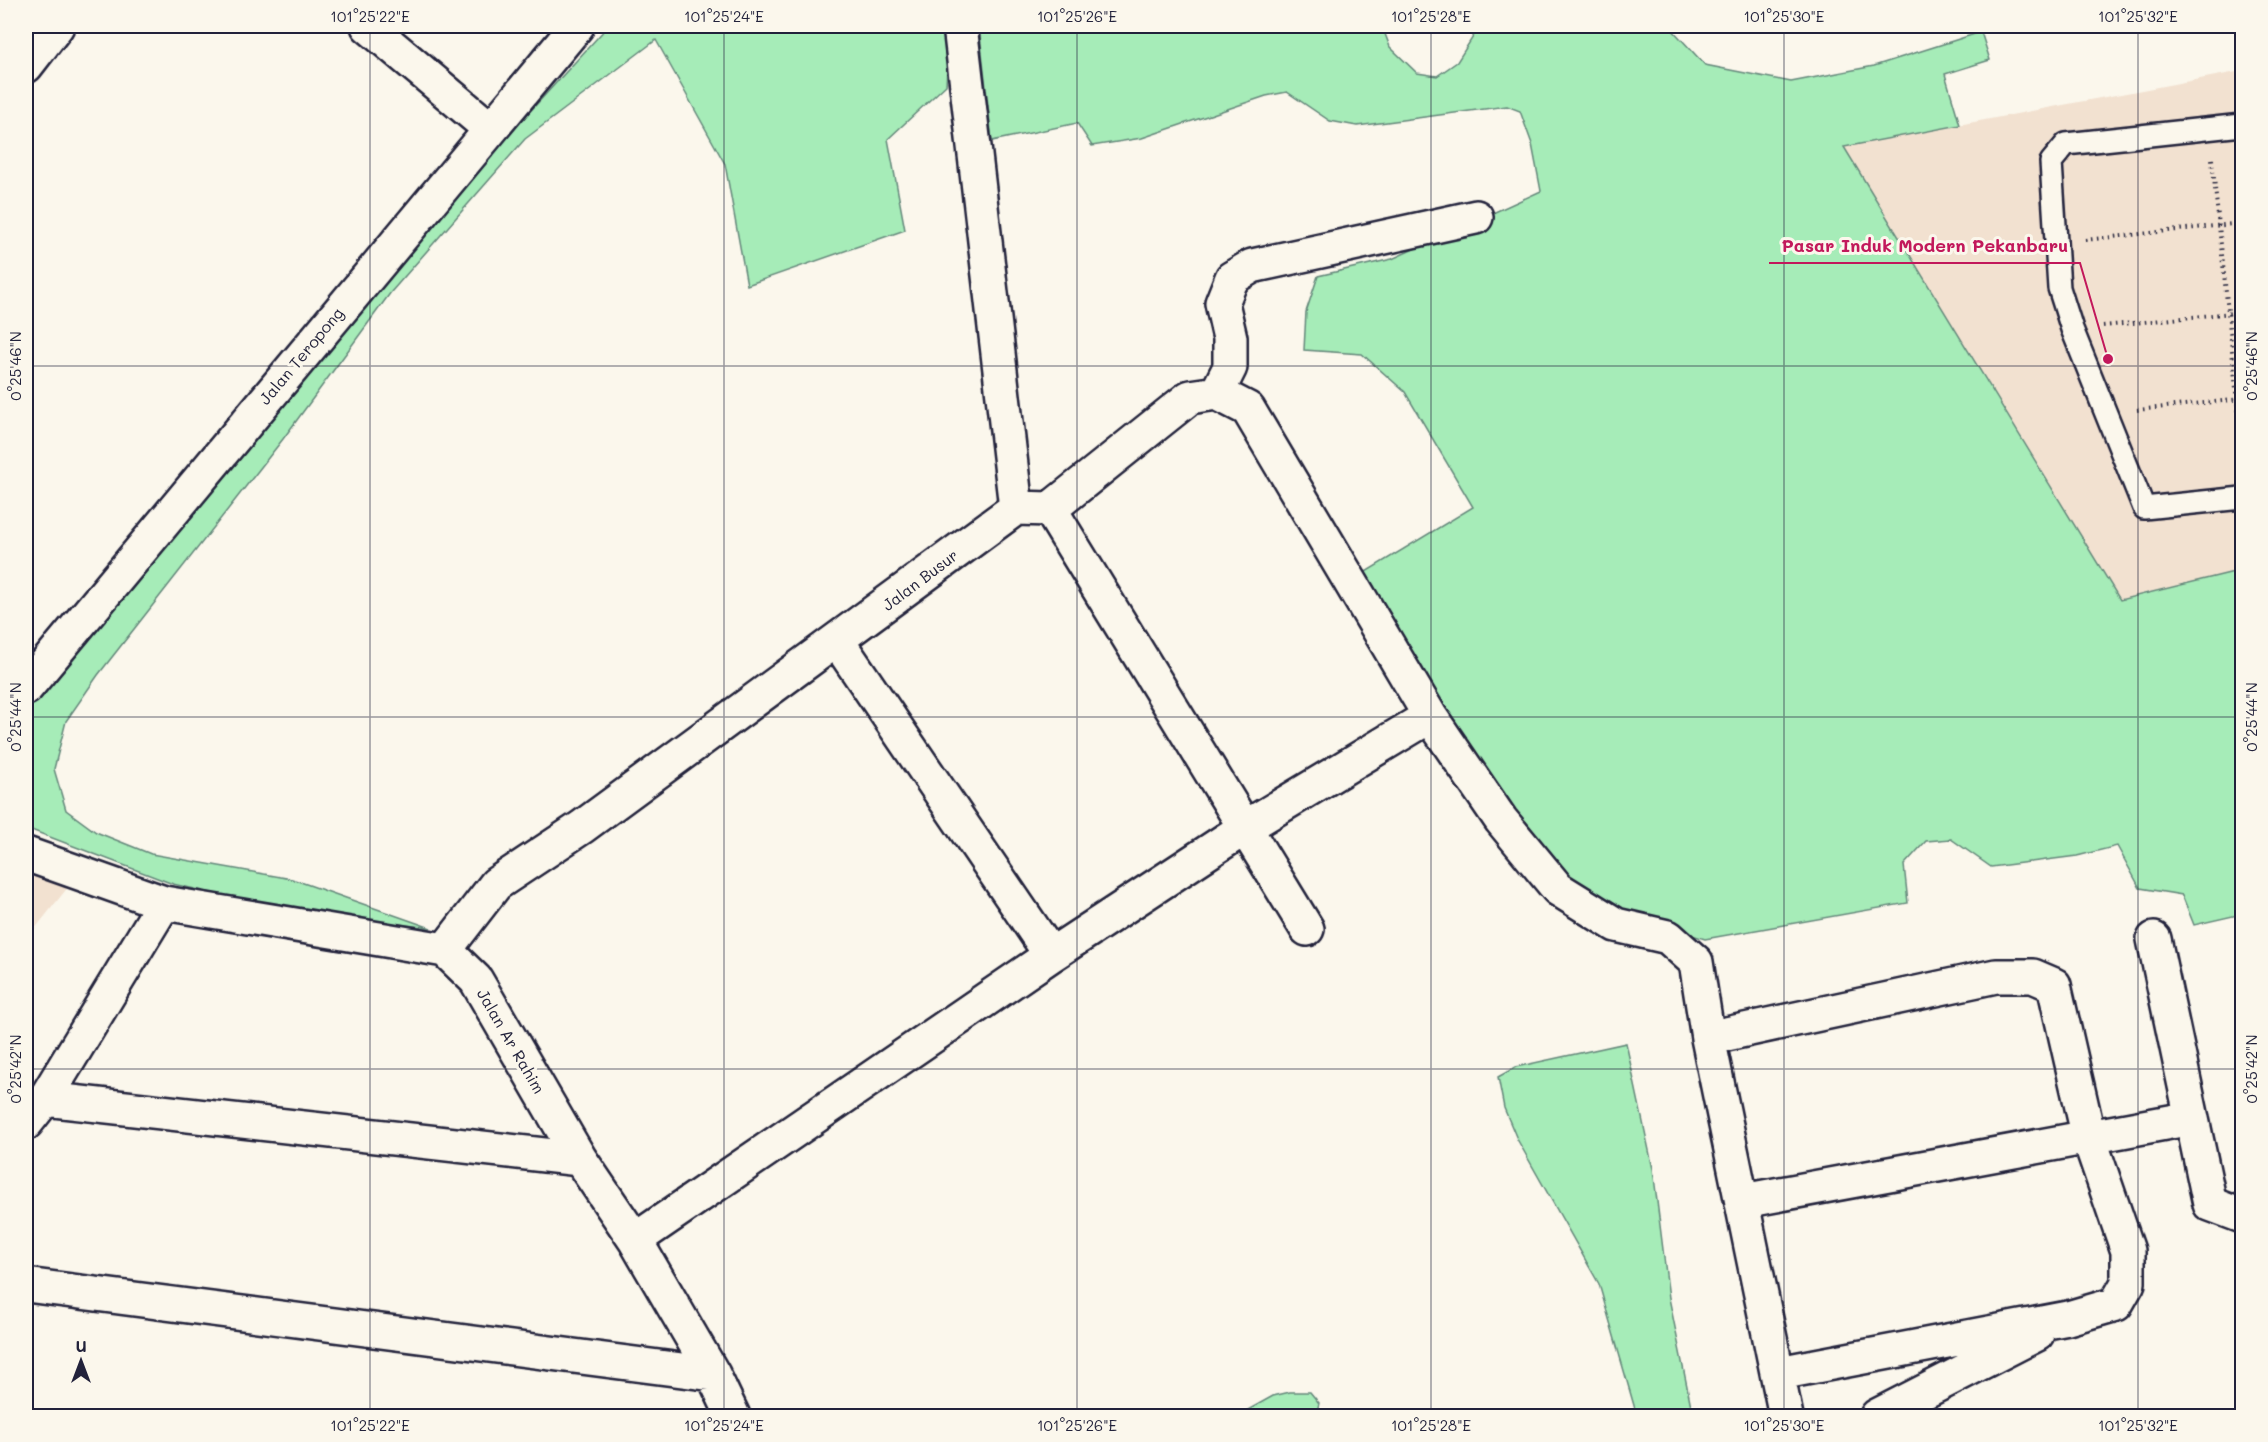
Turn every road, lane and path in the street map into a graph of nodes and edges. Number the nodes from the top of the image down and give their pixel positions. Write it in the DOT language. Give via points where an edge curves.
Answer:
graph roads {
  1 [pos="57,26"];
  2 [pos="368,26"];
  3 [pos="577,26"];
  4 [pos="960,26"];
  5 [pos="26,66"];
  6 [pos="2242,125"];
  7 [pos="489,128"];
  8 [pos="2208,128"];
  9 [pos="1476,218"];
  10 [pos="2242,223"];
  11 [pos="2219,226"];
  12 [pos="2054,243"];
  13 [pos="2242,312"];
  14 [pos="2228,314"];
  15 [pos="2072,329"];
  16 [pos="1216,393"];
  17 [pos="2236,399"];
  18 [pos="2242,399"];
  19 [pos="2106,413"];
  20 [pos="2242,446"];
  21 [pos="2242,498"];
  22 [pos="1016,508"];
  23 [pos="1050,509"];
  24 [pos="838,642"];
  25 [pos="26,688"];
  26 [pos="1430,716"];
  27 [pos="1246,827"];
  28 [pos="26,855"];
  29 [pos="164,903"];
  30 [pos="1307,929"];
  31 [pos="2154,939"];
  32 [pos="445,950"];
  33 [pos="1051,955"];
  34 [pos="1708,1038"];
  35 [pos="35,1111"];
  36 [pos="2192,1118"];
  37 [pos="2090,1138"];
  38 [pos="580,1159"];
  39 [pos="1743,1202"];
  40 [pos="2242,1216"];
  41 [pos="635,1240"];
  42 [pos="26,1285"];
  43 [pos="2068,1318"];
  44 [pos="1779,1373"];
  45 [pos="713,1374"];
  46 [pos="733,1416"];
  47 [pos="1786,1416"];
  48 [pos="1877,1416"];
  1 -- 5 [label="street"];
  2 -- 7 [label="street"];
  3 -- 7 [label="street, Jalan Teropong"];
  4 -- 22 [label="street"];
  6 -- 8 [label="lane"];
  7 -- 25 [label="street, Jalan Teropong"];
  8 -- 11 [label="path"];
  8 -- 12 [label="lane" via="2066,144 2051,162"];
  9 -- 16 [label="street" via="1252,266 1232,278 1222,303 1230,338 1230,367"];
  10 -- 11 [label="path"];
  11 -- 12 [label="path"];
  11 -- 14 [label="path"];
  12 -- 15 [label="lane" via="2059,288"];
  13 -- 14 [label="path"];
  14 -- 15 [label="path"];
  14 -- 17 [label="path"];
  15 -- 19 [label="lane"];
  16 -- 23 [label="street" via="1190,397"];
  16 -- 26 [label="street" via="1248,409"];
  17 -- 18 [label="path"];
  17 -- 19 [label="path"];
  17 -- 20 [label="path"];
  19 -- 21 [label="lane" via="2144,508"];
  22 -- 23 [label="street"];
  22 -- 24 [label="street, Jalan Busur"];
  23 -- 27 [label="street"];
  24 -- 32 [label="street, Jalan Busur" via="582,827 496,884"];
  24 -- 33 [label="street"];
  26 -- 27 [label="street"];
  26 -- 34 [label="street" via="1501,820 1558,889 1616,925 1668,937 1696,962"];
  27 -- 30 [label="street"];
  27 -- 33 [label="street"];
  28 -- 29 [label="street"];
  29 -- 32 [label="street"];
  29 -- 35 [label="street"];
  31 -- 36 [label="street"];
  32 -- 38 [label="street, Jalan Ar Rahim" via="476,980"];
  33 -- 41 [label="street"];
  34 -- 37 [label="street" via="1996,976 2034,976 2054,985"];
  34 -- 39 [label="street"];
  35 -- 38 [label="street"];
  36 -- 37 [label="street"];
  36 -- 40 [label="street" via="2210,1204"];
  37 -- 39 [label="street"];
  37 -- 43 [label="street" via="2128,1251 2128,1283 2116,1304"];
  38 -- 41 [label="street, Jalan Ar Rahim"];
  39 -- 44 [label="street"];
  41 -- 45 [label="street, Jalan Ar Rahim"];
  42 -- 45 [label="street"];
  43 -- 44 [label="street"];
  43 -- 48 [label="street"];
  44 -- 47 [label="street"];
  45 -- 46 [label="street, Jalan Ar Rahim"];
}
